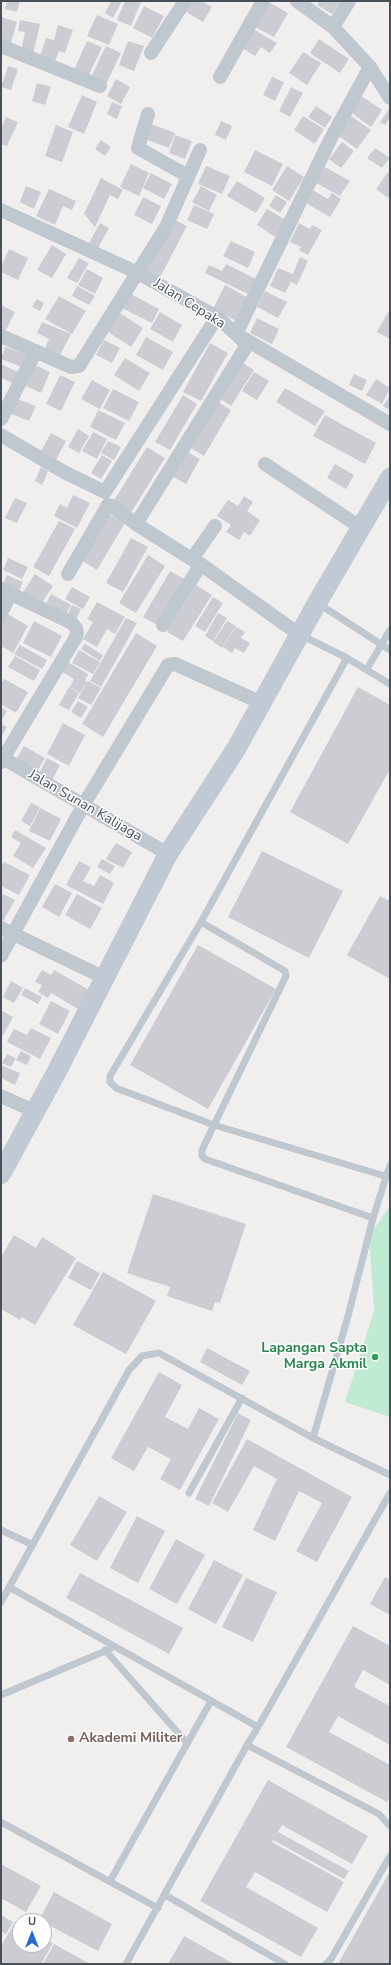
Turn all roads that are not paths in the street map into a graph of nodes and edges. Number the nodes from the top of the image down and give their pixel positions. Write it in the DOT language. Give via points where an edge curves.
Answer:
graph roads {
  1 [pos="185,1"];
  2 [pos="263,1"];
  3 [pos="297,1"];
  4 [pos="349,1"];
  5 [pos="333,27"];
  6 [pos="1,46"];
  7 [pos="151,53"];
  8 [pos="370,67"];
  9 [pos="220,77"];
  10 [pos="100,86"];
  11 [pos="390,98"];
  12 [pos="148,114"];
  13 [pos="200,150"];
  14 [pos="188,176"];
  15 [pos="1,210"];
  16 [pos="138,273"];
  17 [pos="217,317"];
  18 [pos="236,334"];
  19 [pos="1,336"];
  20 [pos="36,351"];
  21 [pos="1,419"];
  22 [pos="390,424"];
  23 [pos="1,435"];
  24 [pos="265,464"];
  25 [pos="390,478"];
  26 [pos="136,524"];
  27 [pos="215,526"];
  28 [pos="360,527"];
  29 [pos="196,562"];
  30 [pos="68,574"];
  31 [pos="6,591"];
  32 [pos="317,603"];
  33 [pos="1,613"];
  34 [pos="163,625"];
  35 [pos="390,630"];
  36 [pos="300,635"];
  37 [pos="382,644"];
  38 [pos="390,650"];
  39 [pos="347,658"];
  40 [pos="367,669"];
  41 [pos="390,684"];
  42 [pos="262,703"];
  43 [pos="2,759"];
  44 [pos="84,804"];
  45 [pos="168,854"];
  46 [pos="201,922"];
  47 [pos="7,931"];
  48 [pos="1,956"];
  49 [pos="105,978"];
  50 [pos="1,1096"];
  51 [pos="34,1111"];
  52 [pos="214,1125"];
  53 [pos="390,1165"];
  54 [pos="1,1174"];
  55 [pos="385,1176"];
  56 [pos="373,1218"];
  57 [pos="242,1398"];
  58 [pos="313,1438"];
  59 [pos="390,1475"];
  60 [pos="189,1493"];
  61 [pos="390,1493"];
  62 [pos="1,1530"];
  63 [pos="33,1545"];
  64 [pos="9,1587"];
  65 [pos="1,1602"];
  66 [pos="113,1647"];
  67 [pos="105,1650"];
  68 [pos="1,1695"];
  69 [pos="211,1701"];
  70 [pos="258,1727"];
  71 [pos="187,1743"];
  72 [pos="247,1745"];
  73 [pos="1,1822"];
  74 [pos="390,1826"];
  75 [pos="390,1856"];
  76 [pos="110,1881"];
  77 [pos="165,1895"];
  78 [pos="158,1908"];
  79 [pos="126,1964"];
  80 [pos="284,1964"];
  81 [pos="326,1964"];
  1 -- 7 [label="street"];
  2 -- 9 [label="street"];
  3 -- 5 [label="street"];
  4 -- 5 [label="street"];
  5 -- 8 [label="street"];
  6 -- 10 [label="street"];
  8 -- 11 [label="street"];
  8 -- 18 [label="street" via="330,140"];
  12 -- 14 [label="street" via="138,148"];
  13 -- 14 [label="street"];
  14 -- 16 [label="street" via="166,228"];
  15 -- 16 [label="street, Jalan Cepaka"];
  16 -- 17 [label="street, Jalan Cepaka"];
  16 -- 20 [label="street" via="79,366 71,367"];
  17 -- 18 [label="street, Jalan Cepaka"];
  17 -- 23 [label="street" via="105,492 64,472"];
  18 -- 22 [label="street, Jalan Cepaka"];
  18 -- 26 [label="street" via="248,345"];
  19 -- 20 [label="street"];
  20 -- 21 [label="street"];
  24 -- 28 [label="street"];
  25 -- 28 [label="main road"];
  26 -- 29 [label="street"];
  26 -- 30 [label="street" via="112,506 108,506"];
  27 -- 29 [label="street"];
  28 -- 32 [label="main road"];
  29 -- 34 [label="street"];
  29 -- 36 [label="street"];
  31 -- 33 [label="street"];
  31 -- 43 [label="street" via="72,622 77,633"];
  32 -- 36 [label="main road"];
  32 -- 37 [label="lane"];
  35 -- 37 [label="lane"];
  36 -- 39 [label="lane"];
  36 -- 42 [label="main road"];
  37 -- 38 [label="lane"];
  37 -- 40 [label="lane"];
  39 -- 40 [label="lane"];
  39 -- 46 [label="lane"];
  40 -- 41 [label="lane"];
  42 -- 44 [label="street" via="175,664 168,665"];
  42 -- 45 [label="main road" via="236,749"];
  43 -- 44 [label="street, Jalan Sunan Kalijaga"];
  44 -- 45 [label="street, Jalan Sunan Kalijaga"];
  44 -- 47 [label="street"];
  45 -- 49 [label="main road"];
  46 -- 52 [label="lane" via="285,971 286,976"];
  46 -- 52 [label="lane" via="110,1076 110,1082 116,1088"];
  47 -- 48 [label="street"];
  47 -- 49 [label="street"];
  49 -- 51 [label="main road"];
  50 -- 51 [label="street"];
  51 -- 54 [label="main road"];
  52 -- 55 [label="lane"];
  52 -- 56 [label="lane" via="202,1150 205,1160"];
  53 -- 55 [label="lane"];
  55 -- 56 [label="lane"];
  56 -- 58 [label="lane"];
  57 -- 58 [label="lane"];
  57 -- 60 [label="lane"];
  57 -- 63 [label="lane" via="159,1353 142,1356 129,1370"];
  58 -- 59 [label="lane"];
  61 -- 70 [label="lane"];
  62 -- 63 [label="lane"];
  63 -- 64 [label="lane"];
  64 -- 65 [label="lane"];
  64 -- 66 [label="lane"];
  66 -- 67 [label="lane"];
  66 -- 69 [label="lane"];
  67 -- 68 [label="lane"];
  67 -- 71 [label="lane"];
  69 -- 70 [label="lane"];
  69 -- 71 [label="lane"];
  70 -- 72 [label="lane"];
  71 -- 76 [label="lane"];
  72 -- 74 [label="lane" via="379,1814"];
  72 -- 77 [label="lane"];
  73 -- 76 [label="lane"];
  75 -- 81 [label="lane"];
  76 -- 78 [label="lane"];
  77 -- 78 [label="lane"];
  77 -- 80 [label="lane"];
  78 -- 79 [label="lane"];
}
